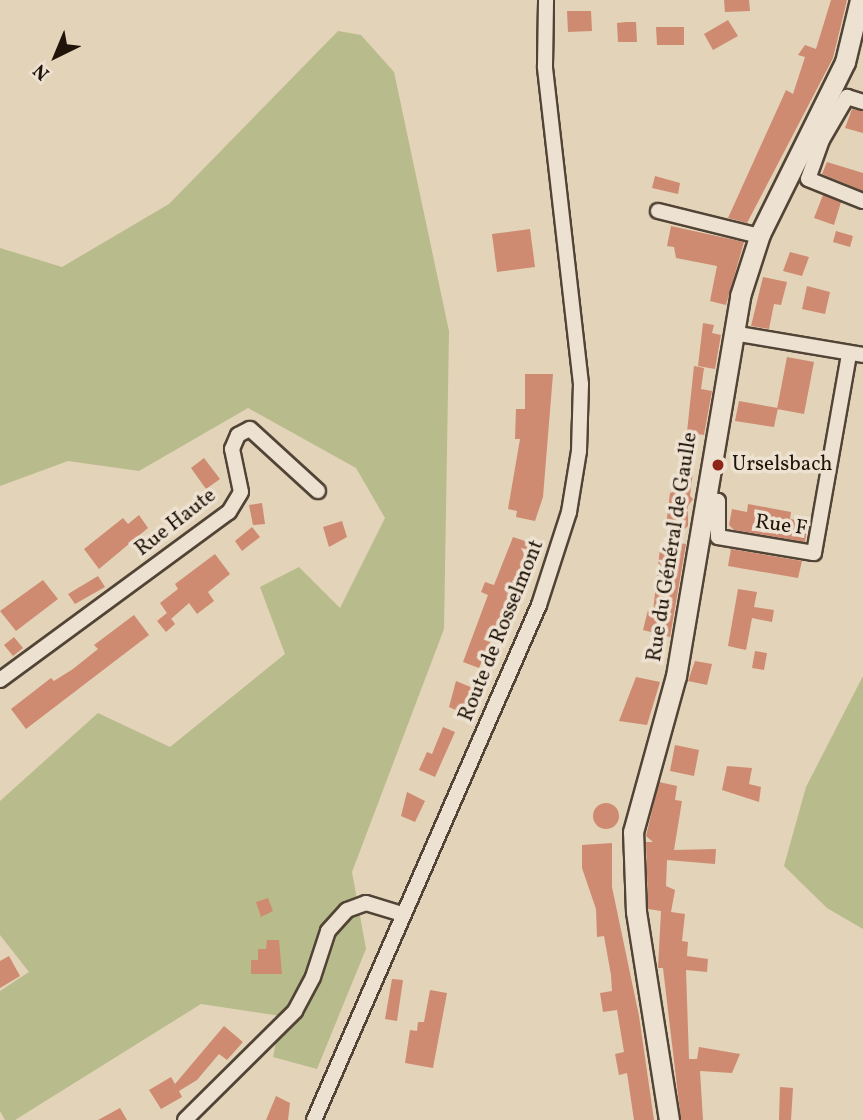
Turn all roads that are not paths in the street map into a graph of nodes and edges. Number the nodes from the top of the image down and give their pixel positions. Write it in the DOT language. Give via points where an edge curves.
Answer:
graph roads {
  1 [pos="546,0"];
  2 [pos="860,0"];
  3 [pos="863,102"];
  4 [pos="815,137"];
  5 [pos="863,201"];
  6 [pos="658,211"];
  7 [pos="760,236"];
  8 [pos="733,333"];
  9 [pos="856,354"];
  10 [pos="318,491"];
  11 [pos="705,499"];
  12 [pos="0,680"];
  13 [pos="403,914"];
  14 [pos="185,1120"];
  15 [pos="314,1120"];
  16 [pos="669,1120"];
  1 -- 13 [label="street, Route de Rosselmont" via="545,66 581,384 579,451 559,553"];
  2 -- 4 [label="main road, Rue du Général de Gaulle" via="845,62"];
  3 -- 4 [label="street" via="847,97"];
  4 -- 5 [label="street" via="808,179"];
  4 -- 7 [label="main road, Rue du Général de Gaulle"];
  6 -- 7 [label="street"];
  7 -- 8 [label="main road, Rue du Général de Gaulle"];
  8 -- 9 [label="street"];
  8 -- 11 [label="main road, Rue du Général de Gaulle"];
  9 -- 11 [label="street, Rue F" via="814,553 718,537 718,501"];
  10 -- 12 [label="street, Rue Haute" via="250,429 238,435 232,449 242,492 229,512"];
  11 -- 16 [label="main road, Rue du Général de Gaulle" via="676,676 638,803 631,850 636,912"];
  13 -- 14 [label="street" via="366,903 347,910 328,931 313,977 295,1011"];
  13 -- 15 [label="street, Route de Rosselmont"];
}
